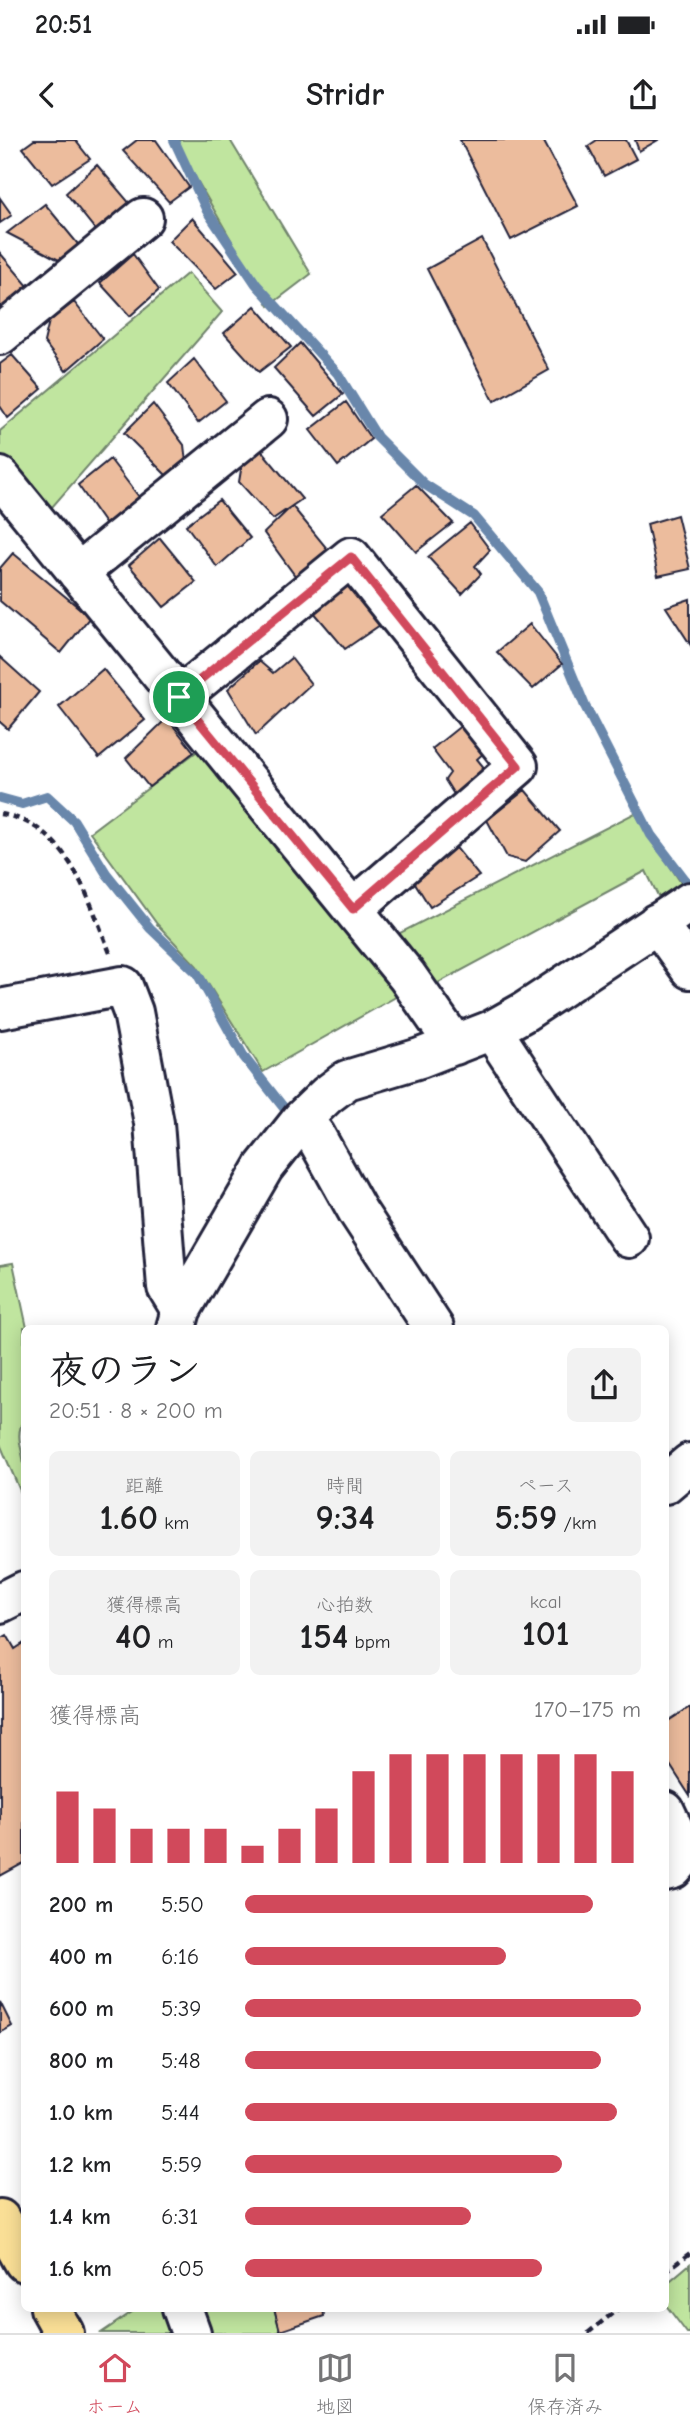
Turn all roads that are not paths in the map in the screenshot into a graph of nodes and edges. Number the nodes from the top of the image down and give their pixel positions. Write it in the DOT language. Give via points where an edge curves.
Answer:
graph roads {
  1 [pos="143,218"];
  2 [pos="0,335"];
  3 [pos="268,419"];
  4 [pos="0,477"];
  5 [pos="78,573"];
  6 [pos="179,697"];
  7 [pos="690,902"];
  8 [pos="353,909"];
  9 [pos="657,923"];
  10 [pos="690,968"];
  11 [pos="0,1009"];
  12 [pos="492,1030"];
  13 [pos="455,1045"];
  14 [pos="302,1119"];
  15 [pos="629,1238"];
  16 [pos="178,1319"];
  17 [pos="433,1325"];
  18 [pos="690,1463"];
  19 [pos="669,1480"];
  20 [pos="21,1592"];
  21 [pos="0,1603"];
  22 [pos="669,1820"];
  23 [pos="669,1870"];
  24 [pos="0,2219"];
  25 [pos="21,2257"];
  26 [pos="52,2312"];
  27 [pos="183,2312"];
  28 [pos="64,2333"];
  29 [pos="191,2333"];
  1 -- 2 [label="street"];
  3 -- 5 [label="street"];
  4 -- 5 [label="street"];
  5 -- 6 [label="street"];
  6 -- 8 [label="street"];
  6 -- 8 [label="street" via="351,557 518,766"];
  7 -- 9 [label="street"];
  8 -- 13 [label="street"];
  9 -- 10 [label="street"];
  9 -- 12 [label="street"];
  11 -- 16 [label="street" via="123,986 133,1012 154,1123 167,1287"];
  12 -- 13 [label="street"];
  12 -- 15 [label="street"];
  13 -- 14 [label="street" via="347,1080"];
  14 -- 16 [label="street" via="264,1167"];
  14 -- 17 [label="street"];
  18 -- 19 [label="street"];
  20 -- 21 [label="street"];
  22 -- 23 [label="street" via="681,1860"];
  24 -- 25 [label="main road"];
  26 -- 28 [label="main road"];
  27 -- 29 [label="street"];
}
